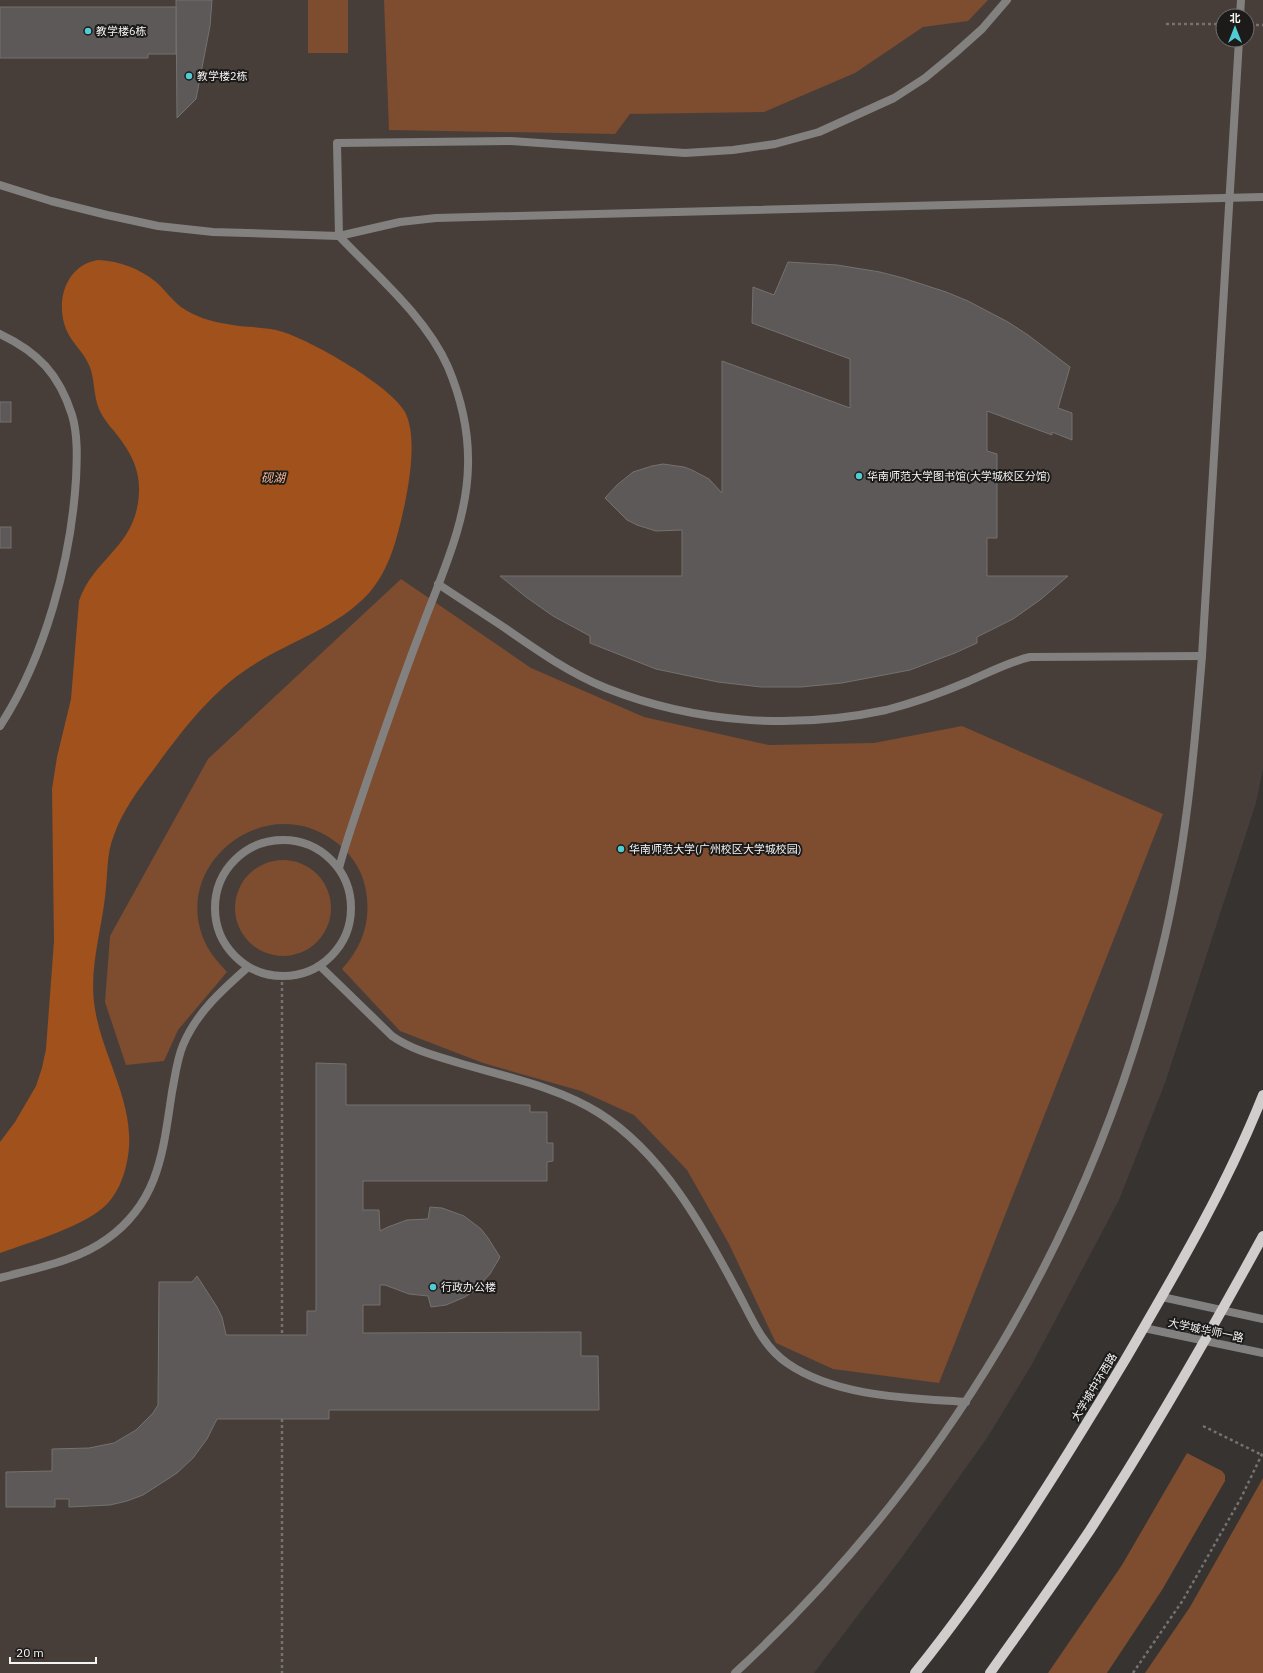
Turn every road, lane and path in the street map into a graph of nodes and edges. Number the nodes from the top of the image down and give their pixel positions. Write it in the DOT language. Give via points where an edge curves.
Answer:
graph roads {
  1 [pos="1007,0"];
  2 [pos="1166,24"];
  3 [pos="1215,24"];
  4 [pos="1238,48"];
  5 [pos="0,185"];
  6 [pos="1263,197"];
  7 [pos="1228,198"];
  8 [pos="339,236"];
  9 [pos="0,334"];
  10 [pos="438,584"];
  11 [pos="1202,656"];
  12 [pos="0,726"];
  13 [pos="339,868"];
  14 [pos="320,966"];
  15 [pos="248,967"];
  16 [pos="282,976"];
  17 [pos="1263,1096"];
  18 [pos="1263,1236"];
  19 [pos="0,1278"];
  20 [pos="1162,1297"];
  21 [pos="1222,1310"];
  22 [pos="1263,1319"];
  23 [pos="1144,1328"];
  24 [pos="282,1335"];
  25 [pos="1204,1340"];
  26 [pos="1263,1353"];
  27 [pos="966,1402"];
  28 [pos="282,1419"];
  29 [pos="1203,1426"];
  30 [pos="1262,1453"];
  31 [pos="282,1673"];
  32 [pos="735,1673"];
  33 [pos="915,1673"];
  34 [pos="990,1673"];
  35 [pos="1133,1673"];
  1 -- 8 [label="street" via="982,30 925,78 894,98 819,132 775,144 685,153 511,141 337,143"];
  2 -- 3 [label="path"];
  4 -- 7 [label="street"];
  5 -- 8 [label="street" via="79,208 158,226 213,232"];
  6 -- 7 [label="street"];
  7 -- 8 [label="street" via="436,218 400,222"];
  7 -- 11 [label="street"];
  8 -- 10 [label="street" via="406,307 434,342 457,393 468,444 467,485 451,551"];
  9 -- 12 [label="street" via="27,348 44,363 65,397 72,416 76,441 74,513 66,559 40,646 24,684"];
  10 -- 11 [label="street" via="556,662 606,688 652,704 734,719 789,722 847,717 887,709 921,699 1030,657"];
  10 -- 13 [label="street" via="398,690"];
  11 -- 27 [label="street" via="1184,833 1161,951 1132,1050 1095,1156 1053,1248 1025,1303"];
  13 -- 14 [label="street" via="349,890 349,927 338,949"];
  13 -- 15 [label="street" via="331,858 310,845 287,840 263,843 232,862 216,894 215,918 223,940 238,960"];
  14 -- 16 [label="street" via="303,973"];
  14 -- 27 [label="street" via="404,1045 554,1092 598,1113 619,1129 657,1165 672,1185 701,1227 764,1342 788,1364 848,1389 901,1398"];
  15 -- 16 [label="street" via="259,972"];
  15 -- 19 [label="street" via="201,1013 182,1046 160,1162 147,1195 136,1212 108,1238 89,1249 66,1259"];
  16 -- 24 [label="path"];
  17 -- 20 [label="main road, 大学城中环西路" via="1239,1153"];
  18 -- 21 [label="main road"];
  20 -- 21 [label="street, 大学城华师一路"];
  20 -- 23 [label="main road, 大学城中环西路"];
  21 -- 22 [label="street, 大学城华师一路"];
  21 -- 25 [label="main road"];
  23 -- 25 [label="street, 大学城华师一路"];
  23 -- 33 [label="main road, 大学城中环西路" via="1037,1504 974,1595"];
  25 -- 26 [label="street, 大学城华师一路"];
  25 -- 34 [label="main road" via="1090,1529"];
  27 -- 32 [label="street" via="881,1518 807,1604"];
  28 -- 31 [label="path"];
  29 -- 30 [label="path"];
  30 -- 35 [label="path" via="1241,1498 1182,1600"];
}
